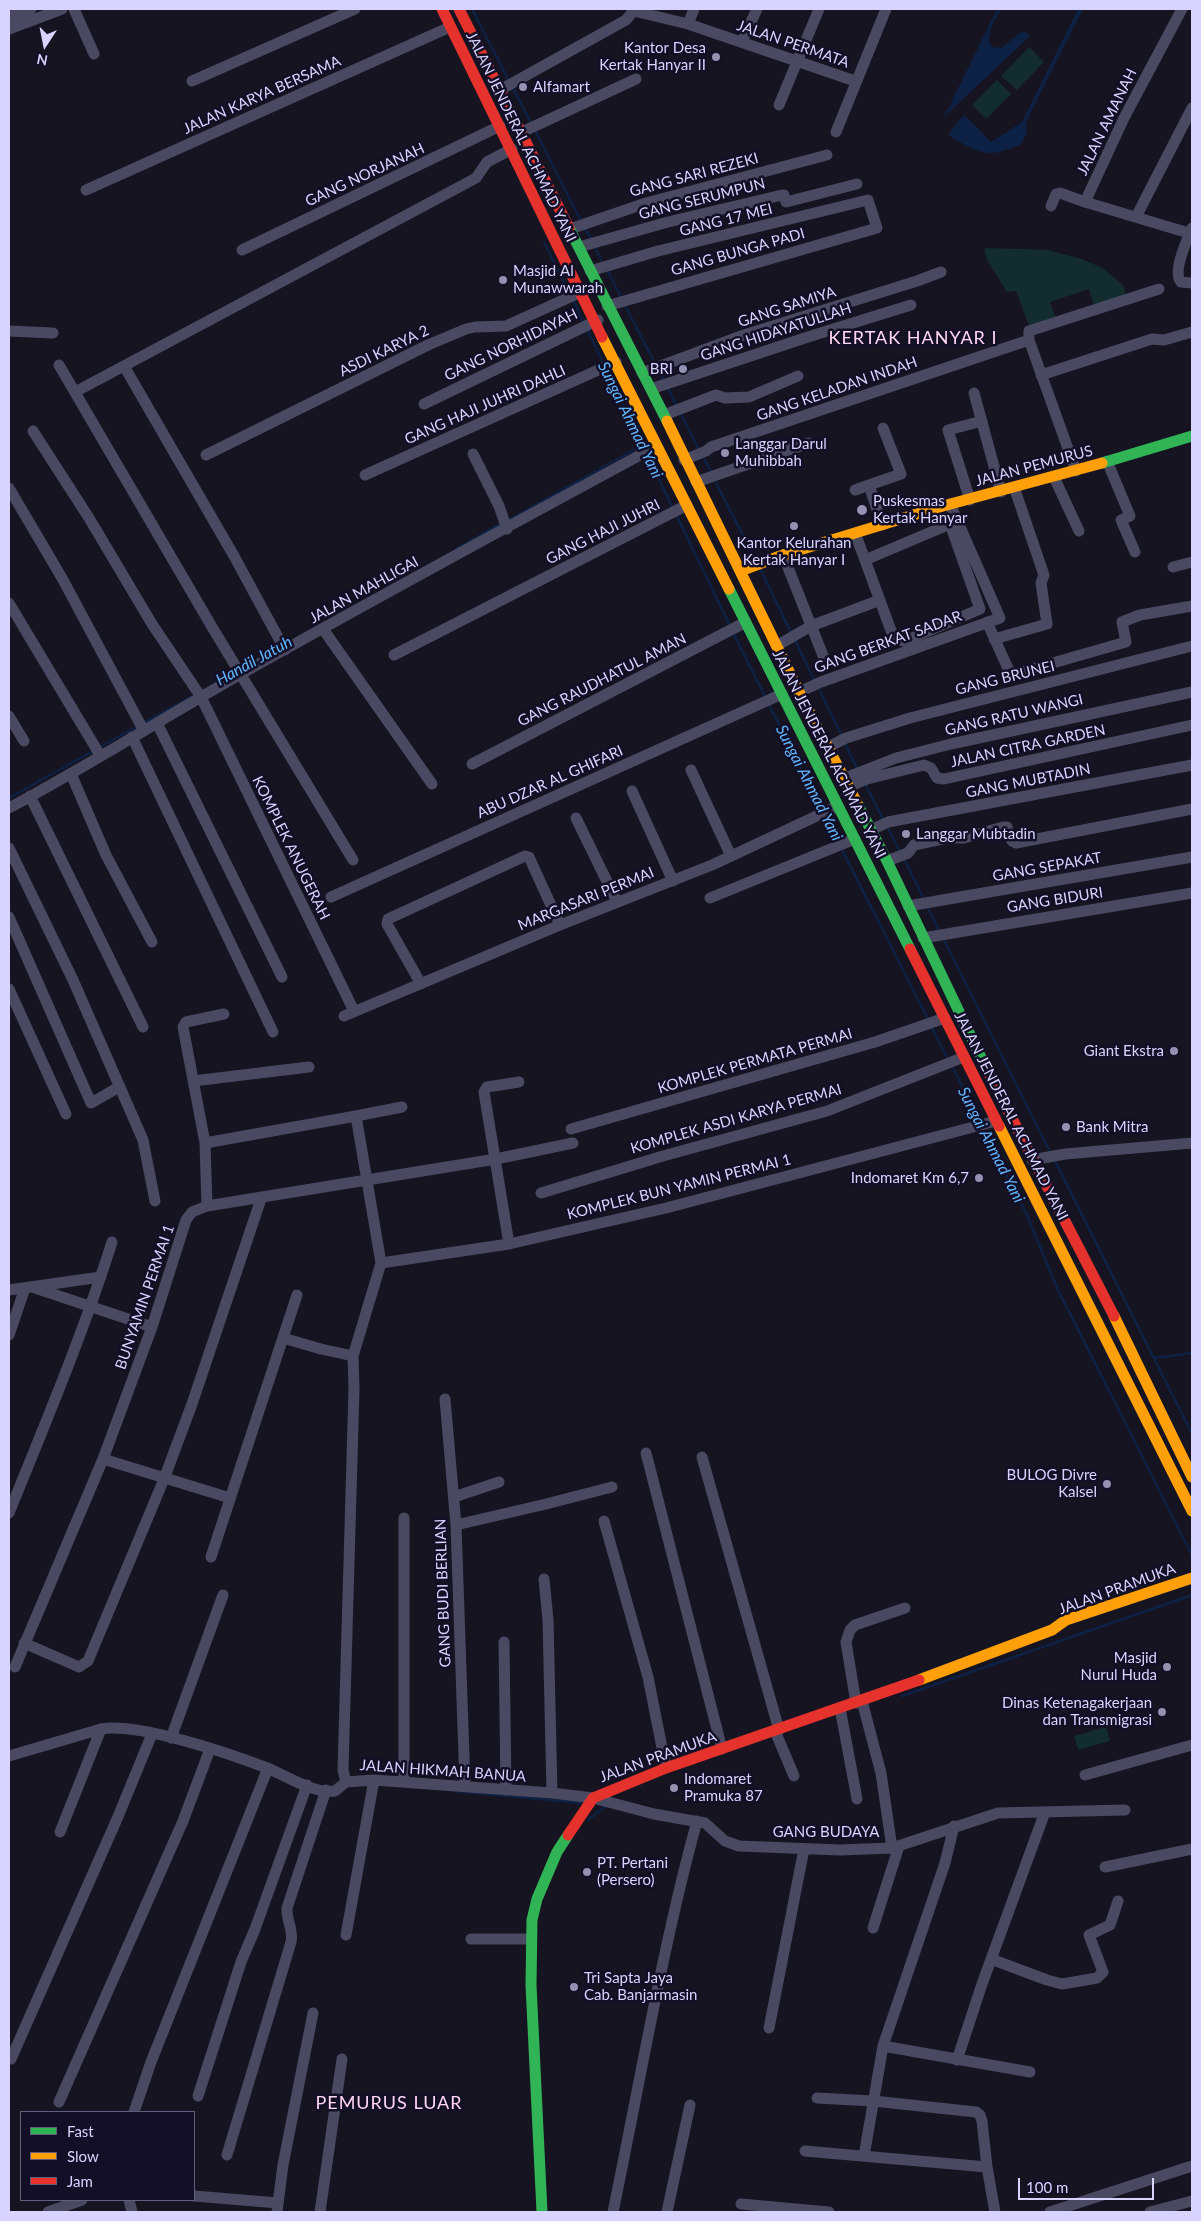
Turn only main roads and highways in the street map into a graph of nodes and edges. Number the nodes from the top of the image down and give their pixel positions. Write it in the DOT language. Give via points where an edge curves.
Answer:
graph roads {
  1 [pos="442,9"];
  2 [pos="459,9"];
  3 [pos="468,28"];
  4 [pos="452,31"];
  5 [pos="1192,436"];
  6 [pos="740,572"];
  7 [pos="936,966"];
  8 [pos="922,972"];
  9 [pos="1192,1477"];
  10 [pos="1192,1511"];
  11 [pos="1192,1578"];
  12 [pos="1192,1590"];
  13 [pos="1052,1630"];
  14 [pos="542,2212"];
  1 -- 4 [label="main road, JALAN JENDERAL ACHMAD YANI"];
  2 -- 3 [label="main road, JALAN JENDERAL ACHMAD YANI"];
  3 -- 4 [label="main road"];
  3 -- 6 [label="main road, JALAN JENDERAL ACHMAD YANI" via="500,90 529,129 600,268 609,310 642,373 661,386 673,411 684,460"];
  4 -- 8 [label="main road, JALAN JENDERAL ACHMAD YANI" via="493,129 587,325 654,448 678,509 746,622 772,699 838,806"];
  5 -- 6 [label="main road, JALAN PEMURUS" via="855,533"];
  6 -- 7 [label="main road, JALAN JENDERAL ACHMAD YANI" via="800,692 838,742 847,782 871,830 897,857 908,906"];
  7 -- 8 [label="main road"];
  7 -- 9 [label="main road, JALAN JENDERAL ACHMAD YANI"];
  8 -- 10 [label="main road, JALAN JENDERAL ACHMAD YANI" via="964,1057 986,1124"];
  11 -- 13 [label="main road, JALAN PRAMUKA" via="1066,1620"];
  12 -- 13 [label="main road, JALAN PRAMUKA" via="1070,1631"];
  13 -- 14 [label="main road, JALAN PRAMUKA" via="859,1702 666,1768 593,1798 567,1836 545,1878 532,1920 531,1985"];
}
